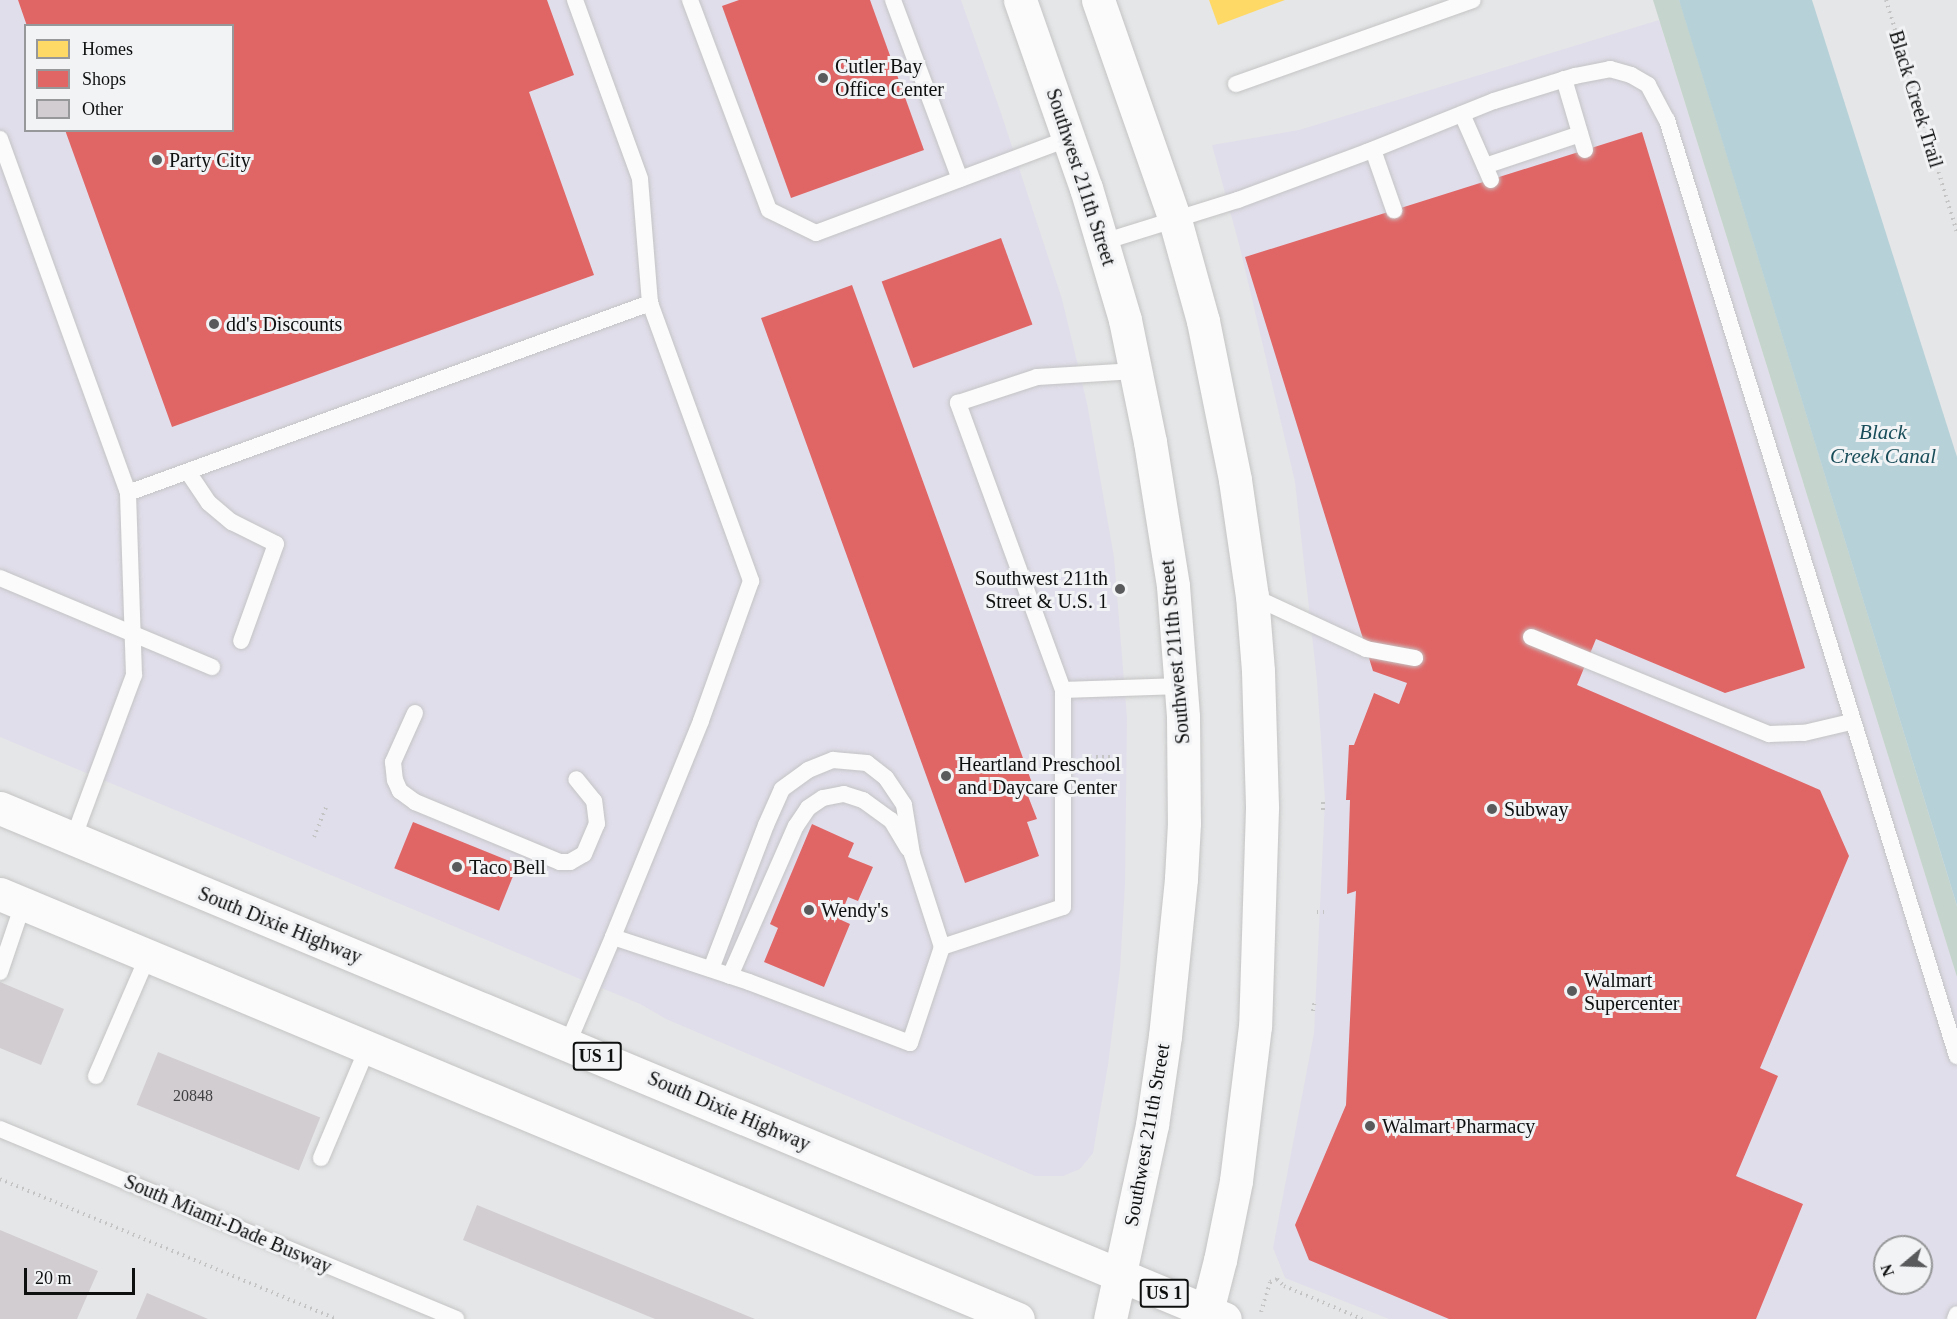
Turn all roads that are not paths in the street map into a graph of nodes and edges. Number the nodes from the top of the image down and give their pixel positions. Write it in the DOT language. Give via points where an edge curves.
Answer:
graph roads {
  1 [pos="575,0"];
  2 [pos="690,0"];
  3 [pos="892,0"];
  4 [pos="1020,0"];
  5 [pos="1098,0"];
  6 [pos="1473,0"];
  7 [pos="1564,79"];
  8 [pos="1236,84"];
  9 [pos="1462,114"];
  10 [pos="1580,134"];
  11 [pos="1070,138"];
  12 [pos="0,139"];
  13 [pos="1372,150"];
  14 [pos="1585,150"];
  15 [pos="960,179"];
  16 [pos="1394,210"];
  17 [pos="1175,220"];
  18 [pos="1103,242"];
  19 [pos="650,303"];
  20 [pos="1136,371"];
  21 [pos="188,472"];
  22 [pos="128,493"];
  23 [pos="0,578"];
  24 [pos="1251,596"];
  25 [pos="134,634"];
  26 [pos="1531,638"];
  27 [pos="242,641"];
  28 [pos="1415,658"];
  29 [pos="212,667"];
  30 [pos="1181,686"];
  31 [pos="1063,690"];
  32 [pos="415,713"];
  33 [pos="1851,722"];
  34 [pos="576,779"];
  35 [pos="0,808"];
  36 [pos="73,839"];
  37 [pos="912,854"];
  38 [pos="12,899"];
  39 [pos="613,937"];
  40 [pos="942,947"];
  41 [pos="148,956"];
  42 [pos="711,969"];
  43 [pos="0,972"];
  44 [pos="730,976"];
  45 [pos="568,1043"];
  46 [pos="368,1047"];
  47 [pos="1957,1056"];
  48 [pos="96,1076"];
  49 [pos="0,1129"];
  50 [pos="321,1158"];
  51 [pos="1120,1274"];
  52 [pos="1957,1314"];
  53 [pos="1213,1317"];
  54 [pos="456,1319"];
  55 [pos="1018,1319"];
  56 [pos="1110,1319"];
  57 [pos="1955,1319"];
  1 -- 19 [label="lane" via="640,179"];
  2 -- 15 [label="lane" via="769,210 816,233"];
  3 -- 15 [label="lane"];
  4 -- 11 [label="main road, Southwest 211th Street"];
  5 -- 17 [label="main road"];
  6 -- 8 [label="lane"];
  7 -- 9 [label="lane"];
  7 -- 10 [label="lane"];
  7 -- 33 [label="lane" via="1610,69 1630,75 1648,85 1667,120"];
  9 -- 10 [label="lane" via="1488,173"];
  9 -- 13 [label="lane"];
  10 -- 14 [label="lane"];
  11 -- 15 [label="lane"];
  11 -- 18 [label="main road, Southwest 211th Street"];
  12 -- 22 [label="lane"];
  13 -- 16 [label="lane"];
  13 -- 17 [label="lane"];
  17 -- 18 [label="lane"];
  17 -- 24 [label="main road" via="1215,377"];
  18 -- 20 [label="main road, Southwest 211th Street"];
  19 -- 21 [label="lane"];
  19 -- 39 [label="lane" via="751,581 701,721"];
  20 -- 30 [label="main road, Southwest 211th Street" via="1173,586"];
  20 -- 31 [label="lane" via="1037,377 958,403"];
  21 -- 22 [label="lane"];
  21 -- 27 [label="lane" via="209,503 224,516 276,543"];
  22 -- 25 [label="lane"];
  23 -- 25 [label="lane"];
  24 -- 28 [label="lane" via="1366,649"];
  24 -- 53 [label="main road" via="1258,671 1262,808 1255,1026 1236,1181"];
  25 -- 29 [label="lane"];
  25 -- 36 [label="lane" via="134,675"];
  26 -- 33 [label="lane" via="1769,734 1816,731"];
  30 -- 31 [label="lane"];
  30 -- 51 [label="main road, Southwest 211th Street" via="1184,824 1175,943 1152,1125"];
  31 -- 40 [label="lane" via="1063,907"];
  32 -- 34 [label="lane" via="393,762 394,780 400,791 415,802 560,862 570,862 584,854 597,824 594,801"];
  33 -- 47 [label="lane"];
  35 -- 36 [label="main road, South Dixie Highway / US 1"];
  36 -- 45 [label="main road, South Dixie Highway / US 1"];
  37 -- 40 [label="lane"];
  37 -- 42 [label="lane" via="904,805 886,778 867,763 833,760 808,770 782,789"];
  37 -- 44 [label="lane" via="891,820 863,800 844,794 822,798 808,808 796,826"];
  38 -- 41 [label="main road"];
  38 -- 43 [label="lane"];
  39 -- 42 [label="lane"];
  39 -- 45 [label="lane"];
  40 -- 44 [label="lane" via="910,1043"];
  41 -- 46 [label="main road"];
  41 -- 48 [label="lane"];
  42 -- 44 [label="lane"];
  45 -- 51 [label="main road, South Dixie Highway / US 1"];
  46 -- 50 [label="lane"];
  46 -- 55 [label="main road"];
  49 -- 54 [label="lane, South Miami-Dade Busway"];
  51 -- 53 [label="main road, South Dixie Highway / US 1"];
  51 -- 56 [label="main road, Southwest 211th Street"];
  52 -- 57 [label="lane"];
}
